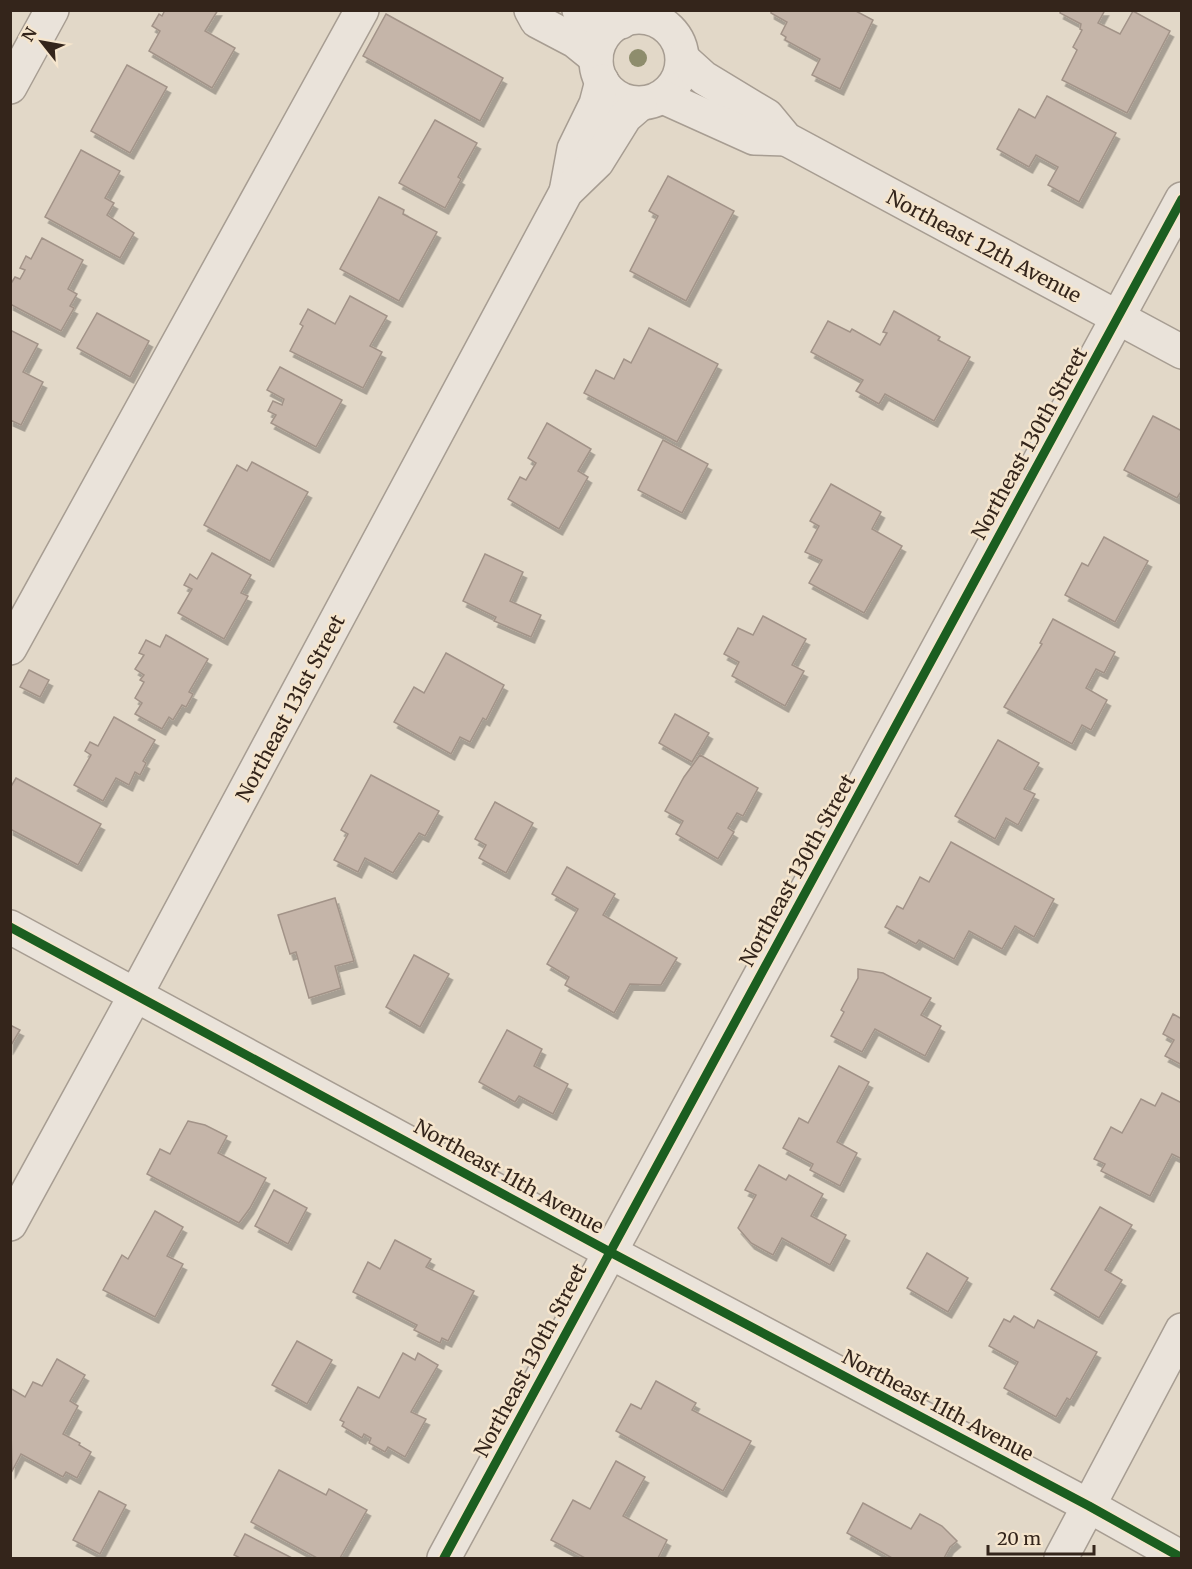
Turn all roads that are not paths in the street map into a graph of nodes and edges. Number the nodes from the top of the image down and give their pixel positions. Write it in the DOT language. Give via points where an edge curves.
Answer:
graph roads {
  1 [pos="52,10"];
  2 [pos="362,10"];
  3 [pos="531,10"];
  4 [pos="579,10"];
  5 [pos="635,16"];
  6 [pos="681,36"];
  7 [pos="599,70"];
  8 [pos="10,87"];
  9 [pos="652,100"];
  10 [pos="786,140"];
  11 [pos="566,192"];
  12 [pos="1182,199"];
  13 [pos="1118,318"];
  14 [pos="1182,352"];
  15 [pos="10,648"];
  16 [pos="10,927"];
  17 [pos="136,994"];
  18 [pos="10,1224"];
  19 [pos="610,1251"];
  20 [pos="1182,1330"];
  21 [pos="1089,1506"];
  22 [pos="444,1558"];
  23 [pos="1061,1558"];
  24 [pos="1182,1558"];
  1 -- 8 [label="street"];
  2 -- 15 [label="street"];
  3 -- 7 [label="street" via="537,21 575,41"];
  4 -- 5 [label="street" via="589,15"];
  5 -- 6 [label="street" via="658,20"];
  5 -- 7 [label="street" via="604,34 597,48"];
  6 -- 9 [label="street" via="683,66 678,80 671,91"];
  6 -- 10 [label="street, Northeast 12th Avenue" via="705,78 766,116"];
  7 -- 9 [label="street" via="607,90 619,99"];
  7 -- 11 [label="street, Northeast 131st Street" via="596,104 574,149"];
  9 -- 10 [label="street, Northeast 12th Avenue" via="754,138"];
  9 -- 11 [label="street, Northeast 131st Street" via="625,117 597,162"];
  10 -- 13 [label="street, Northeast 12th Avenue"];
  11 -- 17 [label="street, Northeast 131st Street"];
  12 -- 13 [label="street, Northeast 130th Street"];
  13 -- 14 [label="street, Northeast 12th Avenue"];
  13 -- 19 [label="street, Northeast 130th Street"];
  16 -- 17 [label="street, Northeast 11th Avenue"];
  17 -- 18 [label="street, Northeast 131st Street"];
  17 -- 19 [label="street, Northeast 11th Avenue"];
  19 -- 21 [label="street, Northeast 11th Avenue"];
  19 -- 22 [label="street, Northeast 130th Street"];
  20 -- 21 [label="street"];
  21 -- 23 [label="street"];
  21 -- 24 [label="street, Northeast 11th Avenue"];
}
